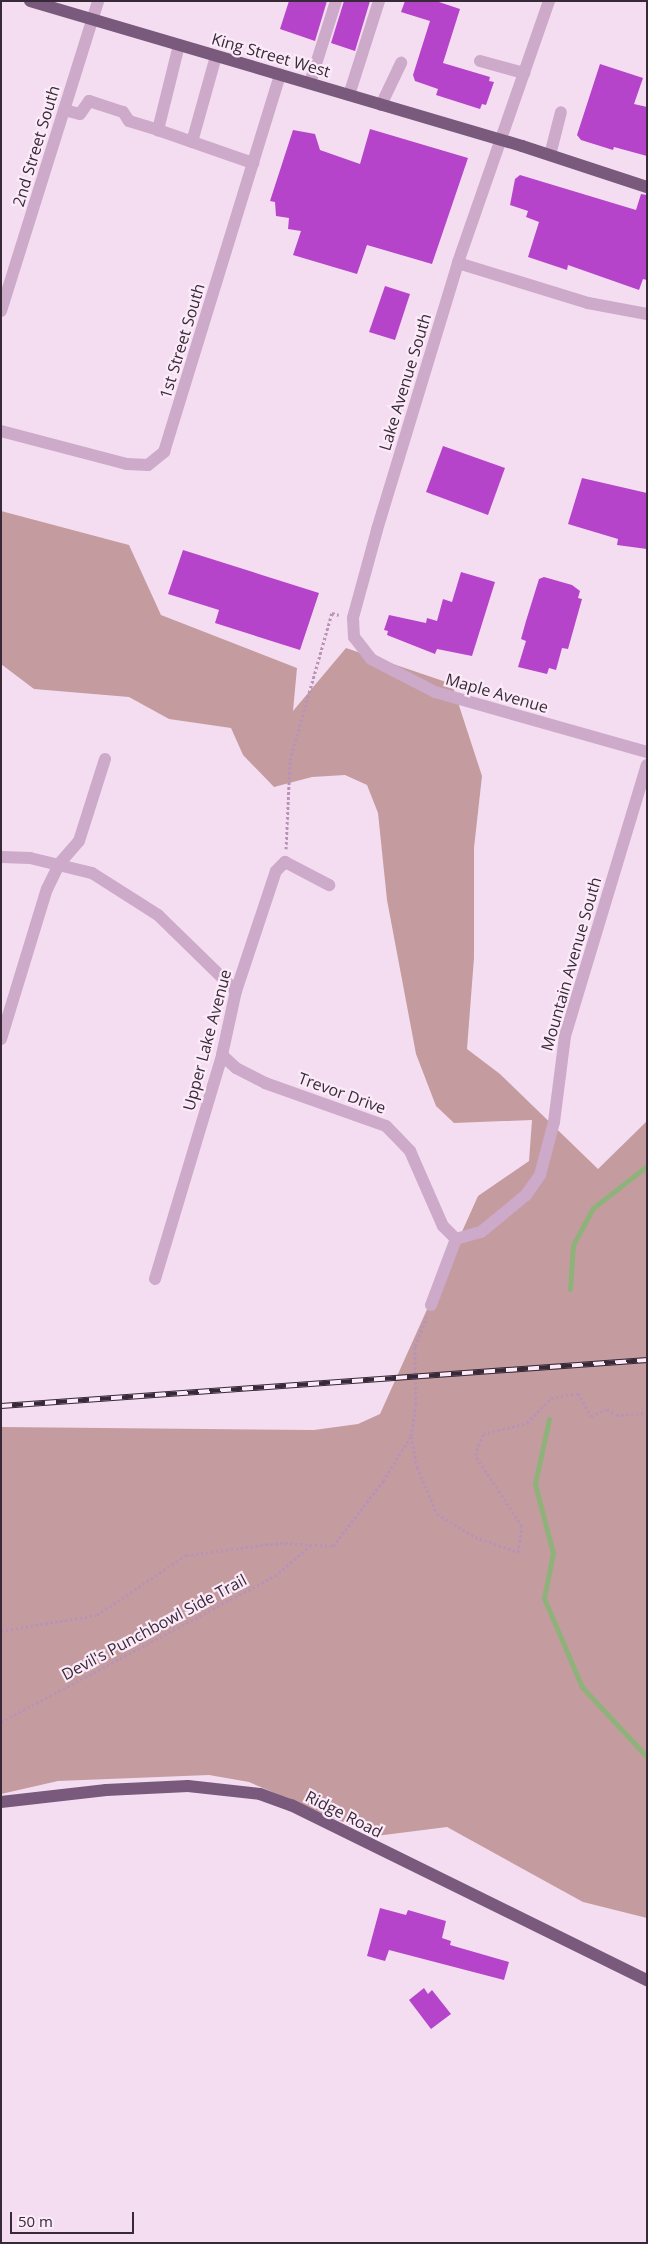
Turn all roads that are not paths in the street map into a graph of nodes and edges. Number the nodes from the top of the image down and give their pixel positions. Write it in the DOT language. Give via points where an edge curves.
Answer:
graph roads {
  1 [pos="30,1"];
  2 [pos="98,1"];
  3 [pos="336,1"];
  4 [pos="379,1"];
  5 [pos="549,1"];
  6 [pos="93,20"];
  7 [pos="179,45"];
  8 [pos="216,56"];
  9 [pos="480,61"];
  10 [pos="402,63"];
  11 [pos="280,74"];
  12 [pos="524,74"];
  13 [pos="310,83"];
  14 [pos="349,95"];
  15 [pos="381,105"];
  16 [pos="64,110"];
  17 [pos="561,112"];
  18 [pos="158,130"];
  19 [pos="502,140"];
  20 [pos="192,142"];
  21 [pos="550,155"];
  22 [pos="253,163"];
  23 [pos="647,187"];
  24 [pos="458,263"];
  25 [pos="1,311"];
  26 [pos="647,314"];
  27 [pos="1,431"];
  28 [pos="354,637"];
  29 [pos="647,752"];
  30 [pos="105,759"];
  31 [pos="647,765"];
  32 [pos="1,857"];
  33 [pos="59,864"];
  34 [pos="329,885"];
  35 [pos="236,991"];
  36 [pos="1,1039"];
  37 [pos="222,1055"];
  38 [pos="456,1239"];
  39 [pos="155,1279"];
  40 [pos="431,1305"];
  41 [pos="1,1802"];
  42 [pos="647,1980"];
  1 -- 6 [label="main road, King Street West"];
  2 -- 6 [label="street, 2nd Street South"];
  3 -- 13 [label="street"];
  4 -- 14 [label="street"];
  5 -- 12 [label="street, Lake Avenue South"];
  6 -- 7 [label="main road, King Street West"];
  6 -- 16 [label="street, 2nd Street South"];
  7 -- 8 [label="main road, King Street West"];
  7 -- 18 [label="street"];
  8 -- 11 [label="main road, King Street West"];
  8 -- 20 [label="street"];
  9 -- 12 [label="street"];
  10 -- 15 [label="street"];
  11 -- 13 [label="main road, King Street West"];
  11 -- 22 [label="street, 1st Street South"];
  12 -- 19 [label="street, Lake Avenue South"];
  13 -- 14 [label="main road, King Street West"];
  14 -- 15 [label="main road, King Street West"];
  15 -- 19 [label="main road, King Street West"];
  16 -- 18 [label="street" via="80,114 89,101 123,112 129,121"];
  16 -- 25 [label="street, 2nd Street South"];
  17 -- 21 [label="street"];
  18 -- 20 [label="street"];
  19 -- 21 [label="main road, King Street West"];
  19 -- 24 [label="street, Lake Avenue South"];
  20 -- 22 [label="street"];
  21 -- 23 [label="main road, King Street West"];
  22 -- 27 [label="street, 1st Street South" via="164,452 148,465 127,464"];
  24 -- 26 [label="street" via="588,304"];
  24 -- 28 [label="street, Lake Avenue South" via="377,530 353,618"];
  28 -- 29 [label="street, Maple Avenue" via="371,659 435,692"];
  30 -- 33 [label="street" via="79,841"];
  31 -- 38 [label="street, Mountain Avenue South" via="565,1036 554,1122 540,1175 526,1195 481,1232"];
  32 -- 33 [label="street"];
  33 -- 35 [label="street" via="92,873 158,915"];
  33 -- 36 [label="street" via="47,888"];
  34 -- 35 [label="street, Upper Lake Avenue" via="285,862 276,871"];
  35 -- 37 [label="street, Upper Lake Avenue"];
  37 -- 38 [label="street, Trevor Drive" via="236,1068 265,1083 386,1126 410,1151 444,1226"];
  37 -- 39 [label="street, Upper Lake Avenue"];
  38 -- 40 [label="street"];
  41 -- 42 [label="main road, Ridge Road" via="106,1790 188,1786 260,1794 291,1806"];
}
